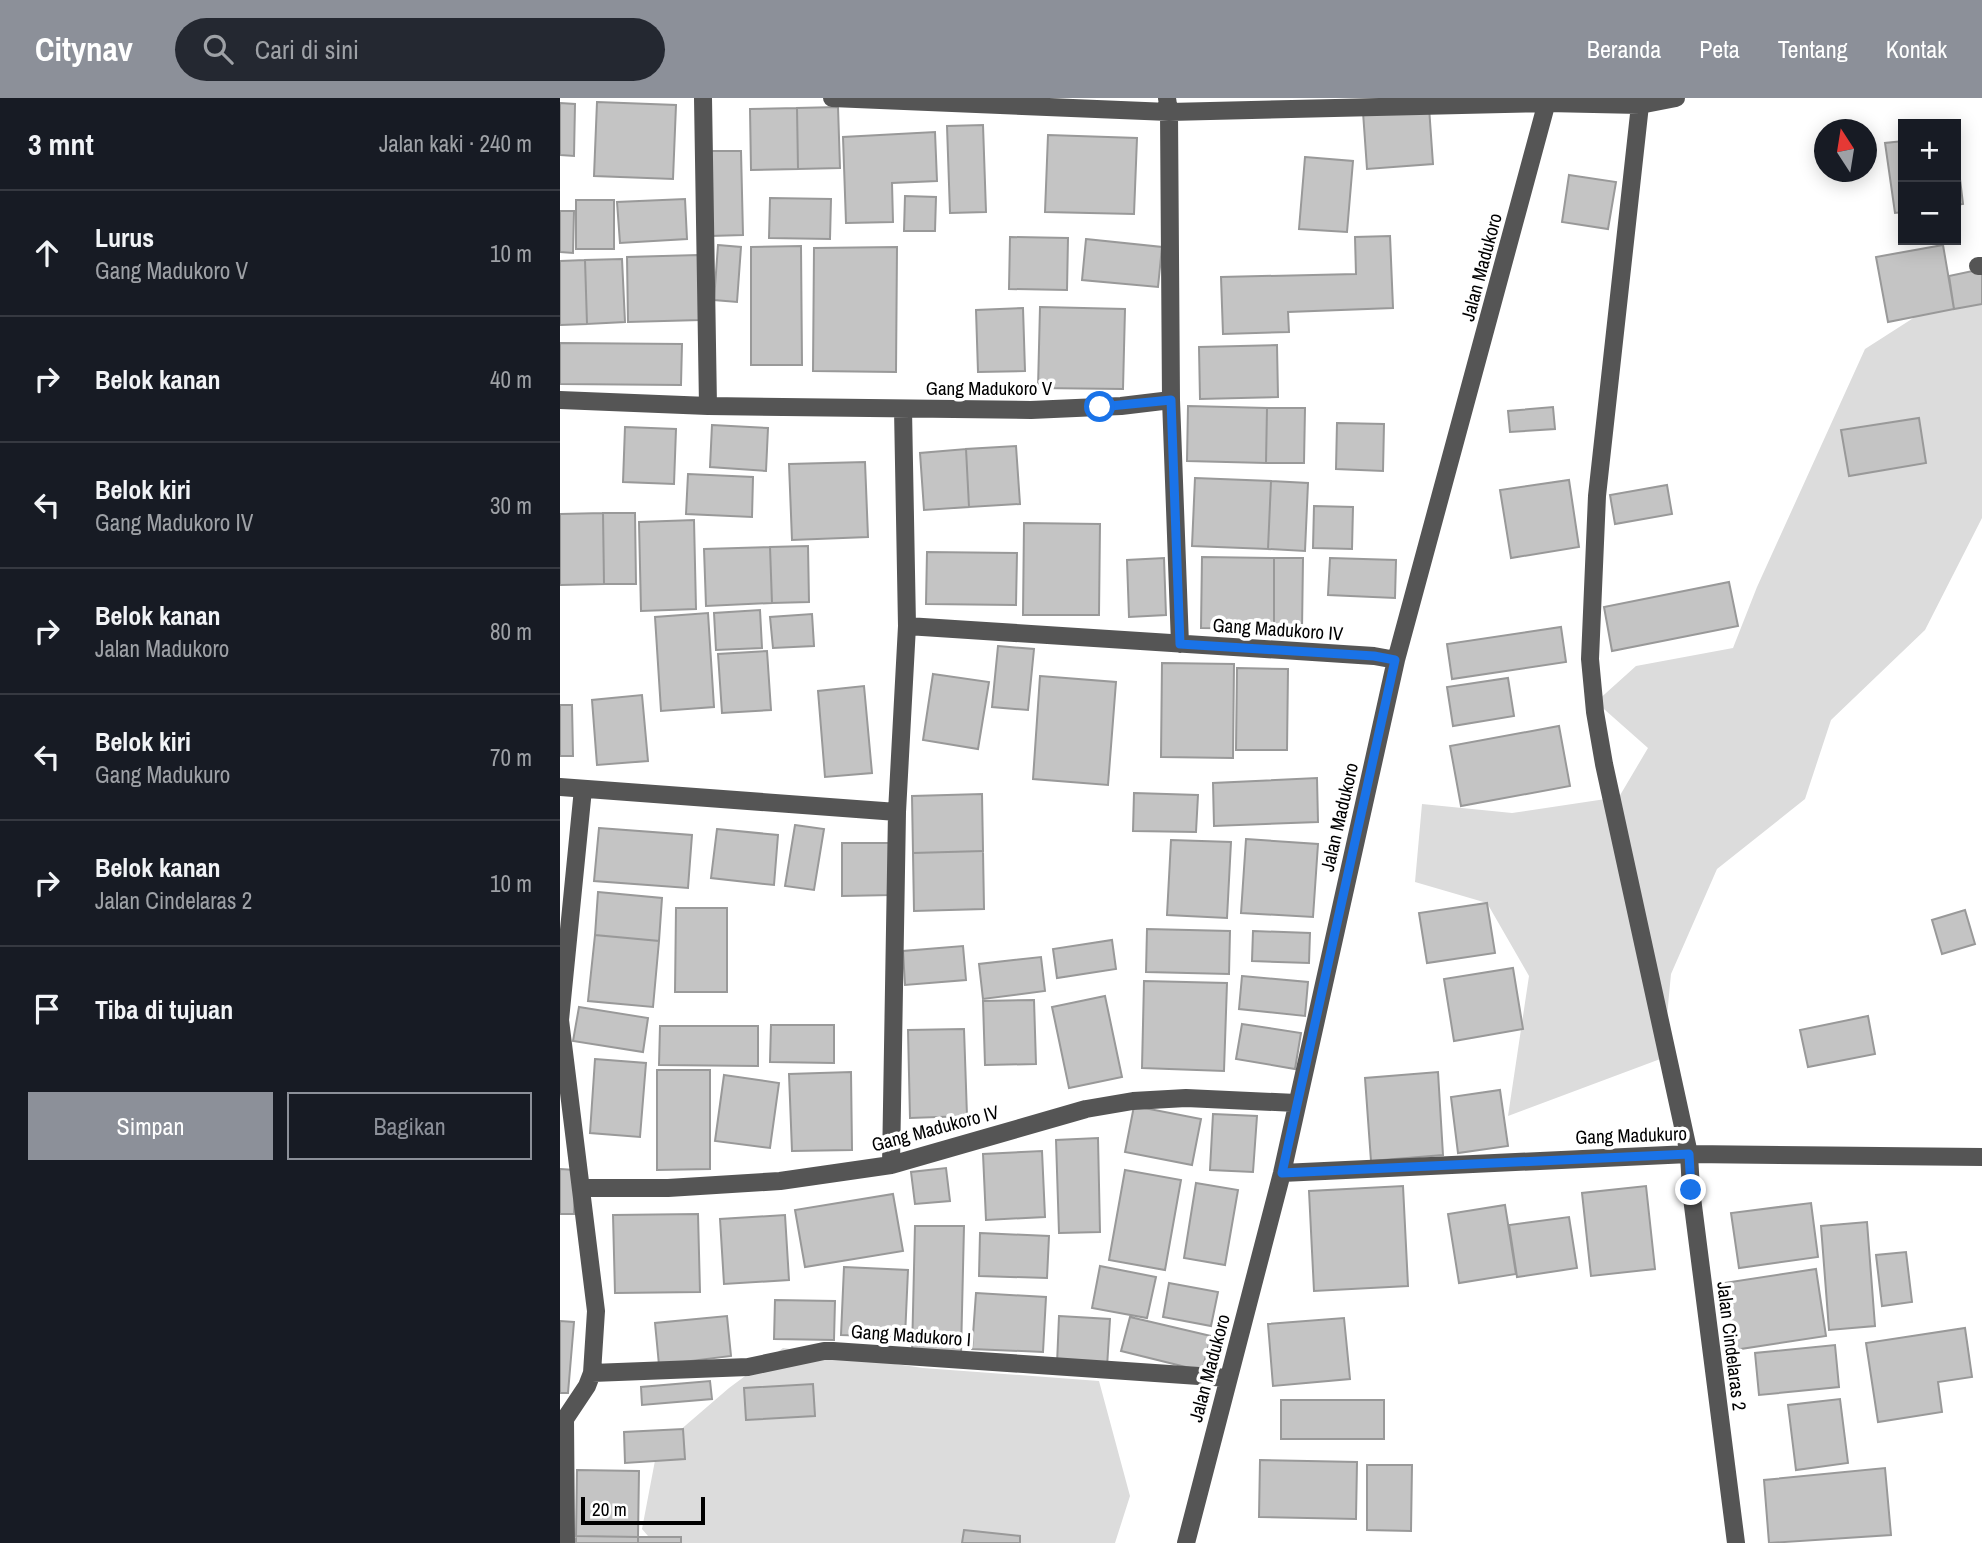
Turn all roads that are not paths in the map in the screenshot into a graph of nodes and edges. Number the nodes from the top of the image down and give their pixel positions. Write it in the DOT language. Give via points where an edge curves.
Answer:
graph roads {
  1 [pos="703,98"];
  2 [pos="832,98"];
  3 [pos="1676,98"];
  4 [pos="1548,100"];
  5 [pos="1168,105"];
  6 [pos="1640,105"];
  7 [pos="560,400"];
  8 [pos="1171,400"];
  9 [pos="708,406"];
  10 [pos="903,409"];
  11 [pos="907,626"];
  12 [pos="1180,644"];
  13 [pos="1395,660"];
  14 [pos="560,787"];
  15 [pos="583,789"];
  16 [pos="897,812"];
  17 [pos="1296,1103"];
  18 [pos="1689,1154"];
  19 [pos="1982,1157"];
  20 [pos="891,1165"];
  21 [pos="1282,1173"];
  22 [pos="582,1188"];
  23 [pos="592,1373"];
  24 [pos="1228,1378"];
  25 [pos="562,1419"];
  26 [pos="566,1543"];
  27 [pos="1186,1543"];
  28 [pos="1736,1543"];
  1 -- 9 [label="street"];
  2 -- 5 [label="street"];
  3 -- 6 [label="street"];
  4 -- 5 [label="street"];
  4 -- 6 [label="street"];
  4 -- 13 [label="street, Jalan Madukoro"];
  5 -- 8 [label="street"];
  6 -- 18 [label="street, Jalan Cindelaras 2" via="1597,496 1590,659 1606,775"];
  7 -- 9 [label="street, Gang Madukoro V"];
  8 -- 10 [label="street, Gang Madukoro V" via="1031,410"];
  8 -- 12 [label="street"];
  9 -- 10 [label="street, Gang Madukoro V"];
  10 -- 11 [label="street"];
  11 -- 12 [label="street, Gang Madukoro IV"];
  11 -- 16 [label="street"];
  12 -- 13 [label="street, Gang Madukoro IV"];
  13 -- 17 [label="street, Jalan Madukoro"];
  14 -- 15 [label="street"];
  15 -- 16 [label="street"];
  15 -- 22 [label="street" via="560,1020"];
  16 -- 20 [label="street"];
  17 -- 20 [label="street, Gang Madukoro IV" via="1186,1098 1086,1108"];
  17 -- 21 [label="street, Jalan Madukoro"];
  18 -- 19 [label="street, Gang Madukuro"];
  18 -- 21 [label="street, Gang Madukuro"];
  18 -- 28 [label="street, Jalan Cindelaras 2"];
  20 -- 22 [label="street, Gang Madukoro IV" via="780,1181"];
  21 -- 24 [label="street, Jalan Madukoro"];
  22 -- 23 [label="street" via="596,1311"];
  23 -- 24 [label="street, Gang Madukoro I" via="748,1367 824,1351"];
  23 -- 25 [label="street" via="582,1396"];
  24 -- 27 [label="street, Jalan Madukoro"];
  25 -- 26 [label="street"];
}
